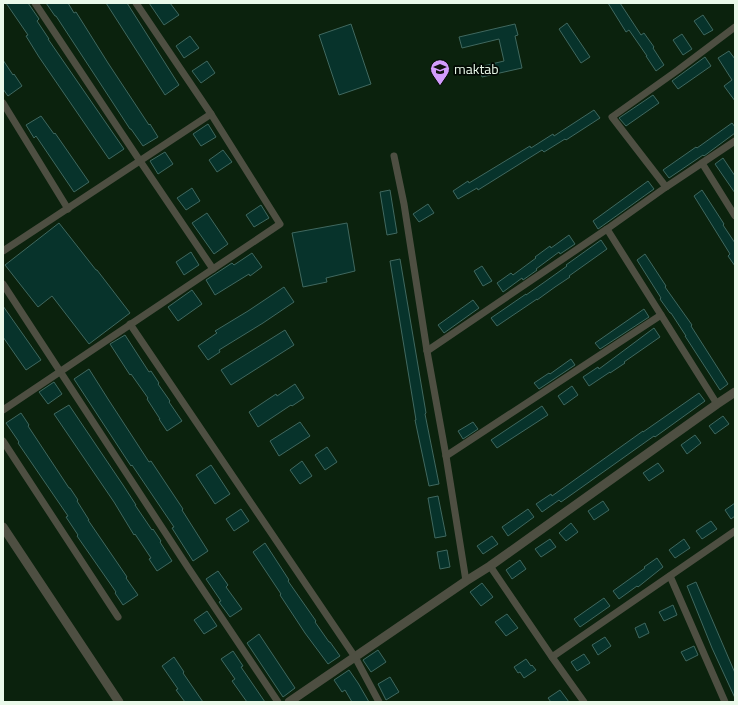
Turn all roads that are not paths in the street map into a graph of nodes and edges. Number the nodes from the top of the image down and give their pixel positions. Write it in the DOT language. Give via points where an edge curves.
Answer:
graph roads {
  1 [pos="35,3"];
  2 [pos="136,3"];
  3 [pos="735,27"];
  4 [pos="3,103"];
  5 [pos="211,114"];
  6 [pos="735,141"];
  7 [pos="394,156"];
  8 [pos="140,161"];
  9 [pos="702,163"];
  10 [pos="666,187"];
  11 [pos="68,209"];
  12 [pos="735,216"];
  13 [pos="607,230"];
  14 [pos="3,252"];
  15 [pos="213,269"];
  16 [pos="3,284"];
  17 [pos="661,315"];
  18 [pos="130,324"];
  19 [pos="427,351"];
  20 [pos="60,372"];
  21 [pos="735,392"];
  22 [pos="717,404"];
  23 [pos="3,410"];
  24 [pos="3,441"];
  25 [pos="446,456"];
  26 [pos="3,527"];
  27 [pos="735,532"];
  28 [pos="490,566"];
  29 [pos="670,576"];
  30 [pos="466,581"];
  31 [pos="118,617"];
  32 [pos="355,657"];
  33 [pos="552,657"];
  34 [pos="119,702"];
  35 [pos="278,702"];
  36 [pos="289,702"];
  37 [pos="379,702"];
  38 [pos="584,702"];
  39 [pos="725,702"];
  1 -- 8 [label="street"];
  2 -- 5 [label="street"];
  3 -- 10 [label="street" via="612,117"];
  4 -- 11 [label="street"];
  5 -- 8 [label="street"];
  5 -- 15 [label="street" via="280,224"];
  6 -- 9 [label="street"];
  7 -- 19 [label="street"];
  8 -- 11 [label="street"];
  8 -- 15 [label="street"];
  9 -- 10 [label="street"];
  9 -- 12 [label="street"];
  10 -- 13 [label="street"];
  11 -- 14 [label="street"];
  13 -- 17 [label="street"];
  13 -- 19 [label="street"];
  15 -- 18 [label="street"];
  16 -- 20 [label="street"];
  17 -- 22 [label="street"];
  17 -- 25 [label="street"];
  18 -- 20 [label="street"];
  18 -- 32 [label="street"];
  19 -- 25 [label="street"];
  20 -- 23 [label="street"];
  20 -- 35 [label="street"];
  21 -- 22 [label="street"];
  22 -- 28 [label="street"];
  24 -- 31 [label="street"];
  25 -- 30 [label="street"];
  26 -- 34 [label="street"];
  27 -- 29 [label="street"];
  28 -- 30 [label="street"];
  28 -- 33 [label="street"];
  29 -- 33 [label="street"];
  29 -- 39 [label="street"];
  30 -- 32 [label="street"];
  32 -- 36 [label="street"];
  32 -- 37 [label="street"];
  33 -- 38 [label="street"];
}
